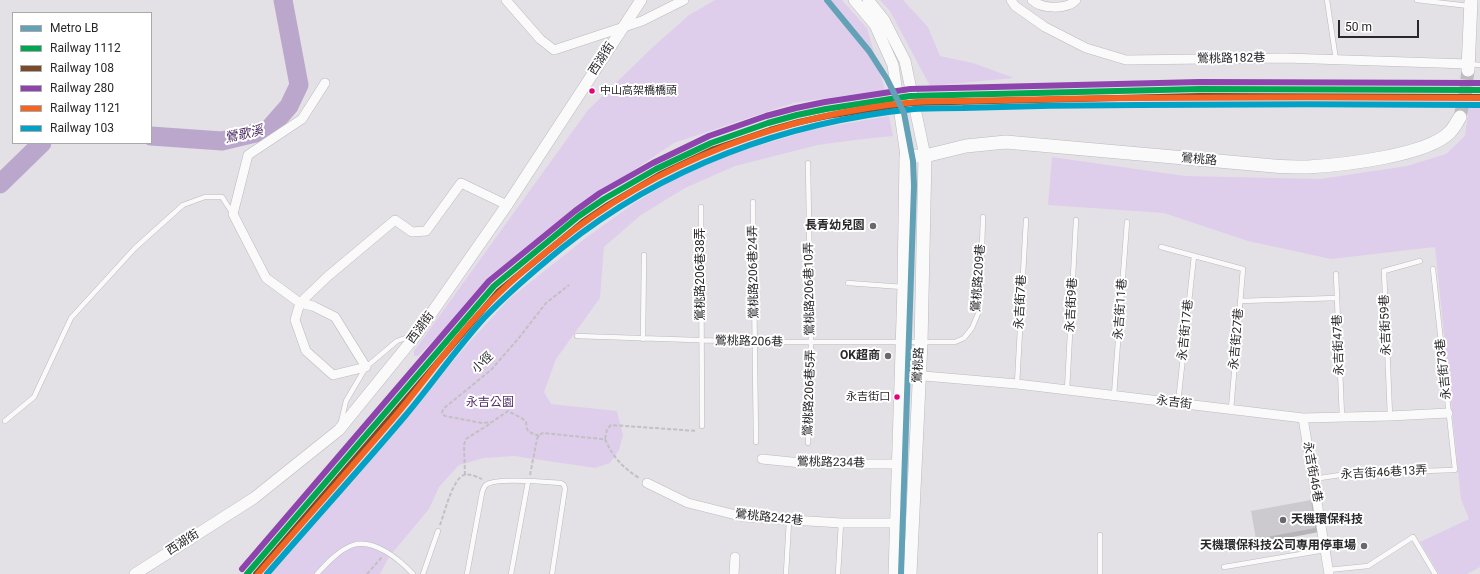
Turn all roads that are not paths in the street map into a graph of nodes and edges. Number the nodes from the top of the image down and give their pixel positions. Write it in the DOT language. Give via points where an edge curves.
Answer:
graph roads {
  1 [pos="506,0"];
  2 [pos="641,0"];
  3 [pos="684,0"];
  4 [pos="854,0"];
  5 [pos="868,0"];
  6 [pos="1011,0"];
  7 [pos="1032,0"];
  8 [pos="1076,0"];
  9 [pos="1327,0"];
  10 [pos="1418,0"];
  11 [pos="1473,8"];
  12 [pos="624,27"];
  13 [pos="1336,60"];
  14 [pos="1472,66"];
  15 [pos="324,83"];
  16 [pos="1460,117"];
  17 [pos="906,156"];
  18 [pos="925,156"];
  19 [pos="808,163"];
  20 [pos="753,202"];
  21 [pos="507,205"];
  22 [pos="701,207"];
  23 [pos="233,214"];
  24 [pos="983,217"];
  25 [pos="1026,220"];
  26 [pos="1076,220"];
  27 [pos="1127,222"];
  28 [pos="1161,247"];
  29 [pos="644,255"];
  30 [pos="1194,256"];
  31 [pos="1420,261"];
  32 [pos="1433,269"];
  33 [pos="1336,274"];
  34 [pos="848,283"];
  35 [pos="904,287"];
  36 [pos="1337,298"];
  37 [pos="1240,301"];
  38 [pos="300,303"];
  39 [pos="417,334"];
  40 [pos="577,336"];
  41 [pos="643,339"];
  42 [pos="702,341"];
  43 [pos="756,342"];
  44 [pos="902,342"];
  45 [pos="811,343"];
  46 [pos="921,343"];
  47 [pos="366,367"];
  48 [pos="901,374"];
  49 [pos="918,376"];
  50 [pos="1017,384"];
  51 [pos="1067,390"];
  52 [pos="1114,396"];
  53 [pos="1178,403"];
  54 [pos="1231,409"];
  55 [pos="1448,413"];
  56 [pos="1390,416"];
  57 [pos="1342,417"];
  58 [pos="1303,418"];
  59 [pos="5,421"];
  60 [pos="702,426"];
  61 [pos="339,430"];
  62 [pos="756,442"];
  63 [pos="808,443"];
  64 [pos="762,459"];
  65 [pos="899,464"];
  66 [pos="1455,470"];
  67 [pos="1313,479"];
  68 [pos="528,482"];
  69 [pos="647,483"];
  70 [pos="789,521"];
  71 [pos="841,523"];
  72 [pos="897,524"];
  73 [pos="438,532"];
  74 [pos="1100,535"];
  75 [pos="1325,550"];
  76 [pos="735,557"];
  77 [pos="1224,566"];
  78 [pos="1329,572"];
  79 [pos="135,574"];
  80 [pos="317,574"];
  81 [pos="413,574"];
  82 [pos="423,574"];
  83 [pos="467,574"];
  84 [pos="511,574"];
  85 [pos="552,574"];
  86 [pos="734,574"];
  87 [pos="786,574"];
  88 [pos="838,574"];
  89 [pos="895,574"];
  90 [pos="910,574"];
  91 [pos="1100,574"];
  92 [pos="1435,574"];
  1 -- 12 [label="street" via="540,39 554,50"];
  2 -- 12 [label="street, 西湖街"];
  3 -- 12 [label="street"];
  4 -- 17 [label="street" via="875,25 893,65"];
  5 -- 18 [label="street" via="884,20 905,61"];
  6 -- 13 [label="street, 鶯桃路182巷" via="1015,6 1045,27 1086,48 1126,60"];
  7 -- 8 [label="street" via="1036,4 1056,7 1073,4"];
  9 -- 13 [label="lane"];
  10 -- 11 [label="lane"];
  11 -- 14 [label="main road"];
  12 -- 21 [label="street, 西湖街"];
  13 -- 14 [label="street, 鶯桃路182巷"];
  15 -- 23 [label="street" via="302,119 248,154"];
  16 -- 18 [label="main road, 鶯桃路" via="1450,132 1419,150 1343,164 1307,167 1006,142 966,146"];
  17 -- 18 [label="main road, 鶯桃路"];
  17 -- 35 [label="main road, 鶯桃路"];
  18 -- 46 [label="main road, 鶯桃路"];
  19 -- 45 [label="lane, 鶯桃路206巷10弄"];
  20 -- 43 [label="lane, 鶯桃路206巷24弄"];
  21 -- 38 [label="street" via="461,183 426,231 412,232 395,220"];
  21 -- 39 [label="street, 西湖街"];
  22 -- 42 [label="lane, 鶯桃路206巷38弄"];
  23 -- 38 [label="street" via="266,278"];
  23 -- 59 [label="lane" via="222,197 205,197 183,205 135,248 71,318 34,398"];
  24 -- 46 [label="lane, 鶯桃路209巷" via="980,308 972,328 964,338 955,342"];
  25 -- 50 [label="lane, 永吉街7巷"];
  26 -- 51 [label="lane, 永吉街9巷"];
  27 -- 52 [label="lane, 永吉街11巷"];
  28 -- 30 [label="lane"];
  29 -- 41 [label="lane"];
  30 -- 37 [label="lane, 永吉街27巷" via="1242,269"];
  30 -- 53 [label="lane, 永吉街17巷"];
  31 -- 56 [label="lane, 永吉街59巷" via="1384,271"];
  32 -- 55 [label="lane, 永吉街73巷"];
  33 -- 36 [label="lane, 永吉街47巷"];
  34 -- 35 [label="lane"];
  35 -- 44 [label="main road, 鶯桃路"];
  36 -- 37 [label="lane"];
  36 -- 57 [label="lane, 永吉街47巷"];
  37 -- 54 [label="lane, 永吉街27巷"];
  38 -- 47 [label="street" via="335,317"];
  38 -- 47 [label="street" via="295,320 306,351 333,374"];
  39 -- 47 [label="lane" via="397,341"];
  39 -- 61 [label="street, 西湖街"];
  40 -- 41 [label="lane, 鶯桃路206巷"];
  41 -- 42 [label="lane, 鶯桃路206巷"];
  42 -- 43 [label="lane, 鶯桃路206巷"];
  42 -- 60 [label="lane, 鶯桃路206巷38弄"];
  43 -- 45 [label="lane, 鶯桃路206巷"];
  43 -- 62 [label="lane, 鶯桃路206巷24弄"];
  44 -- 45 [label="lane, 鶯桃路206巷"];
  44 -- 46 [label="lane, 鶯桃路206巷"];
  44 -- 48 [label="main road, 鶯桃路"];
  45 -- 63 [label="lane, 鶯桃路206巷5弄"];
  46 -- 49 [label="main road, 鶯桃路"];
  47 -- 61 [label="lane" via="346,401"];
  48 -- 49 [label="street, 永吉街"];
  48 -- 65 [label="main road, 鶯桃路"];
  49 -- 50 [label="street, 永吉街"];
  49 -- 90 [label="main road, 鶯桃路"];
  50 -- 51 [label="street, 永吉街"];
  51 -- 52 [label="street, 永吉街"];
  52 -- 53 [label="street, 永吉街"];
  53 -- 54 [label="street, 永吉街"];
  54 -- 58 [label="street, 永吉街"];
  55 -- 56 [label="street, 永吉街"];
  55 -- 66 [label="lane, 永吉街73巷"];
  56 -- 57 [label="street, 永吉街"];
  57 -- 58 [label="street, 永吉街"];
  58 -- 67 [label="street, 永吉街46巷"];
  61 -- 79 [label="street, 西湖街" via="254,498"];
  64 -- 65 [label="street, 鶯桃路234巷" via="811,464"];
  65 -- 72 [label="main road, 鶯桃路"];
  66 -- 67 [label="lane, 永吉街46巷13弄" via="1354,473"];
  67 -- 75 [label="street, 永吉街46巷"];
  68 -- 83 [label="lane" via="501,481 485,485"];
  68 -- 84 [label="lane"];
  68 -- 85 [label="lane" via="564,485"];
  69 -- 70 [label="street, 鶯桃路242巷" via="688,503 744,517"];
  70 -- 71 [label="street, 鶯桃路242巷"];
  70 -- 87 [label="lane"];
  71 -- 72 [label="street, 鶯桃路242巷"];
  71 -- 88 [label="lane"];
  72 -- 89 [label="main road, 鶯桃路"];
  73 -- 82 [label="lane"];
  74 -- 91 [label="lane"];
  75 -- 77 [label="lane"];
  75 -- 78 [label="street, 永吉街46巷"];
  76 -- 86 [label="street"];
  78 -- 92 [label="lane" via="1368,566 1414,537"];
  80 -- 81 [label="lane" via="335,556 354,545 365,544 388,552"];
}
